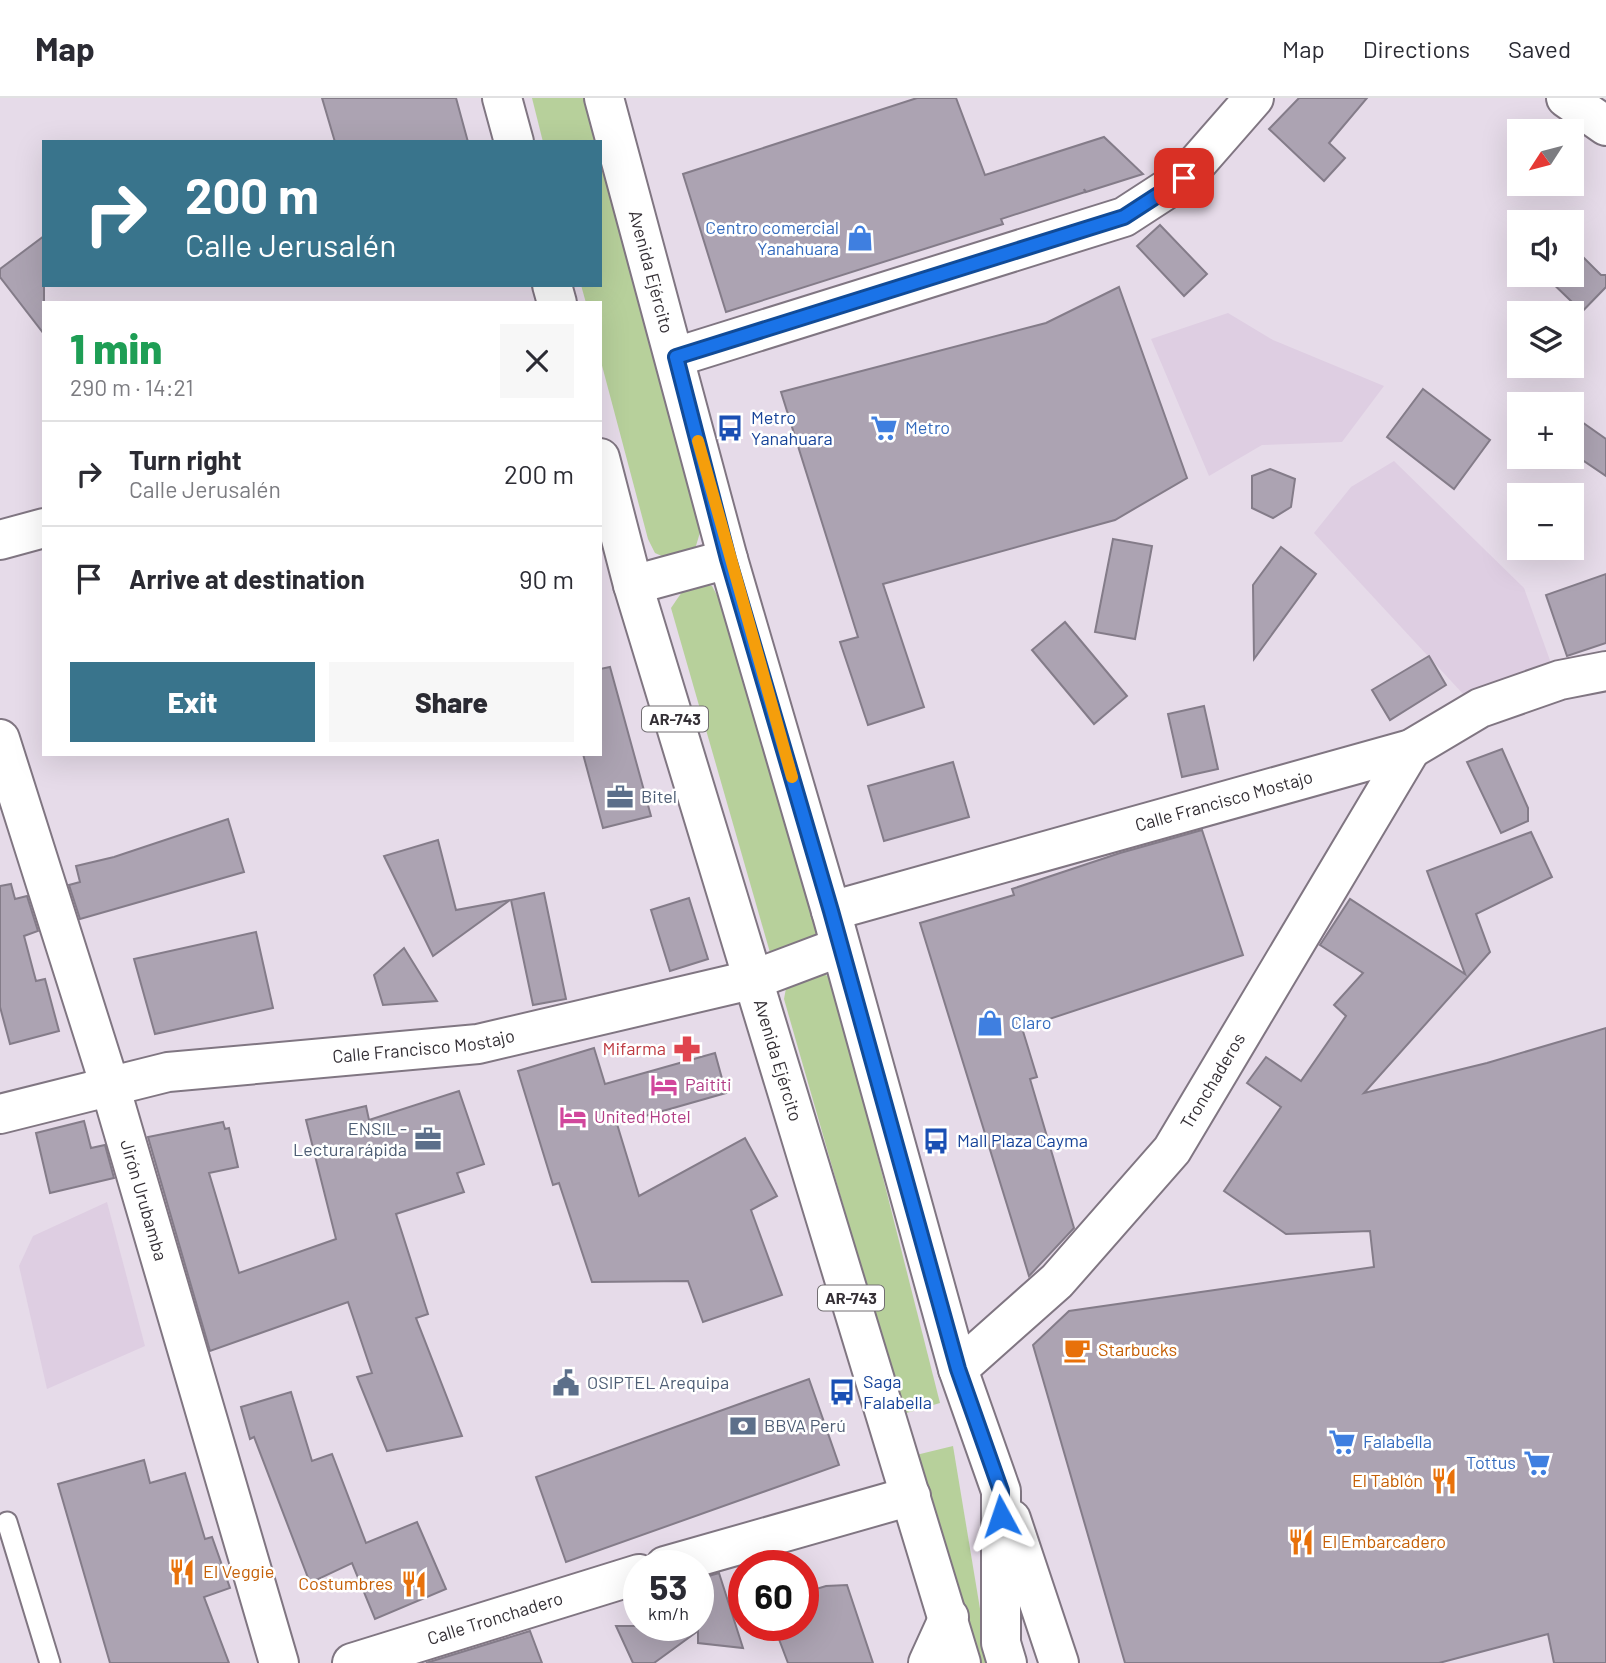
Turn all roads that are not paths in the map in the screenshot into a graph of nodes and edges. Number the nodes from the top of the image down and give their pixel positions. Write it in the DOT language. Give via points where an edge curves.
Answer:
graph roads {
  1 [pos="502,98"];
  2 [pos="604,98"];
  3 [pos="1254,98"];
  4 [pos="1566,98"];
  5 [pos="1606,126"];
  6 [pos="513,140"];
  7 [pos="676,357"];
  8 [pos="602,466"];
  9 [pos="42,529"];
  10 [pos="0,540"];
  11 [pos="728,559"];
  12 [pos="633,585"];
  13 [pos="1606,671"];
  14 [pos="0,739"];
  15 [pos="1411,749"];
  16 [pos="831,911"];
  17 [pos="840,947"];
  18 [pos="755,979"];
  19 [pos="110,1086"];
  20 [pos="0,1114"];
  21 [pos="958,1369"];
  22 [pos="1001,1491"];
  23 [pos="911,1496"];
  24 [pos="7,1522"];
  25 [pos="714,1552"];
  26 [pos="623,1579"];
  27 [pos="949,1617"];
  28 [pos="50,1663"];
  29 [pos="279,1663"];
  30 [pos="352,1663"];
  31 [pos="928,1663"];
  32 [pos="961,1663"];
  33 [pos="1007,1663"];
  34 [pos="1059,1663"];
  1 -- 6 [label="street"];
  2 -- 7 [label="street, Avenida Ejército"];
  3 -- 7 [label="street" via="1184,178 1124,217"];
  4 -- 5 [label="street"];
  7 -- 11 [label="street, Avenida Ejército"];
  8 -- 12 [label="street, Avenida Ejército / AR-743"];
  9 -- 10 [label="street"];
  11 -- 12 [label="street"];
  11 -- 16 [label="street, Avenida Ejército"];
  12 -- 18 [label="street, Avenida Ejército / AR-743"];
  13 -- 15 [label="street, Calle Francisco Mostajo" via="1560,680 1480,708"];
  14 -- 19 [label="street, Jirón Urubamba"];
  15 -- 16 [label="street, Calle Francisco Mostajo"];
  15 -- 21 [label="street, Tronchaderos" via="1172,1150 1057,1281"];
  16 -- 17 [label="street, Avenida Ejército"];
  17 -- 18 [label="street, Calle Francisco Mostajo"];
  17 -- 21 [label="street, Avenida Ejército"];
  18 -- 19 [label="street, Calle Francisco Mostajo" via="478,1044 168,1072"];
  18 -- 23 [label="street, Avenida Ejército / AR-743"];
  19 -- 20 [label="street, Calle Francisco Mostajo"];
  19 -- 29 [label="street, Jirón Urubamba"];
  21 -- 22 [label="street, Avenida Ejército"];
  22 -- 33 [label="street, Avenida Ejército" via="1001,1643"];
  22 -- 34 [label="street"];
  23 -- 25 [label="street"];
  23 -- 27 [label="street, Avenida Ejército / AR-743"];
  24 -- 28 [label="lane"];
  26 -- 30 [label="street, Calle Tronchadero"];
  27 -- 31 [label="street"];
  27 -- 32 [label="street, Avenida Ejército / AR-743"];
}
